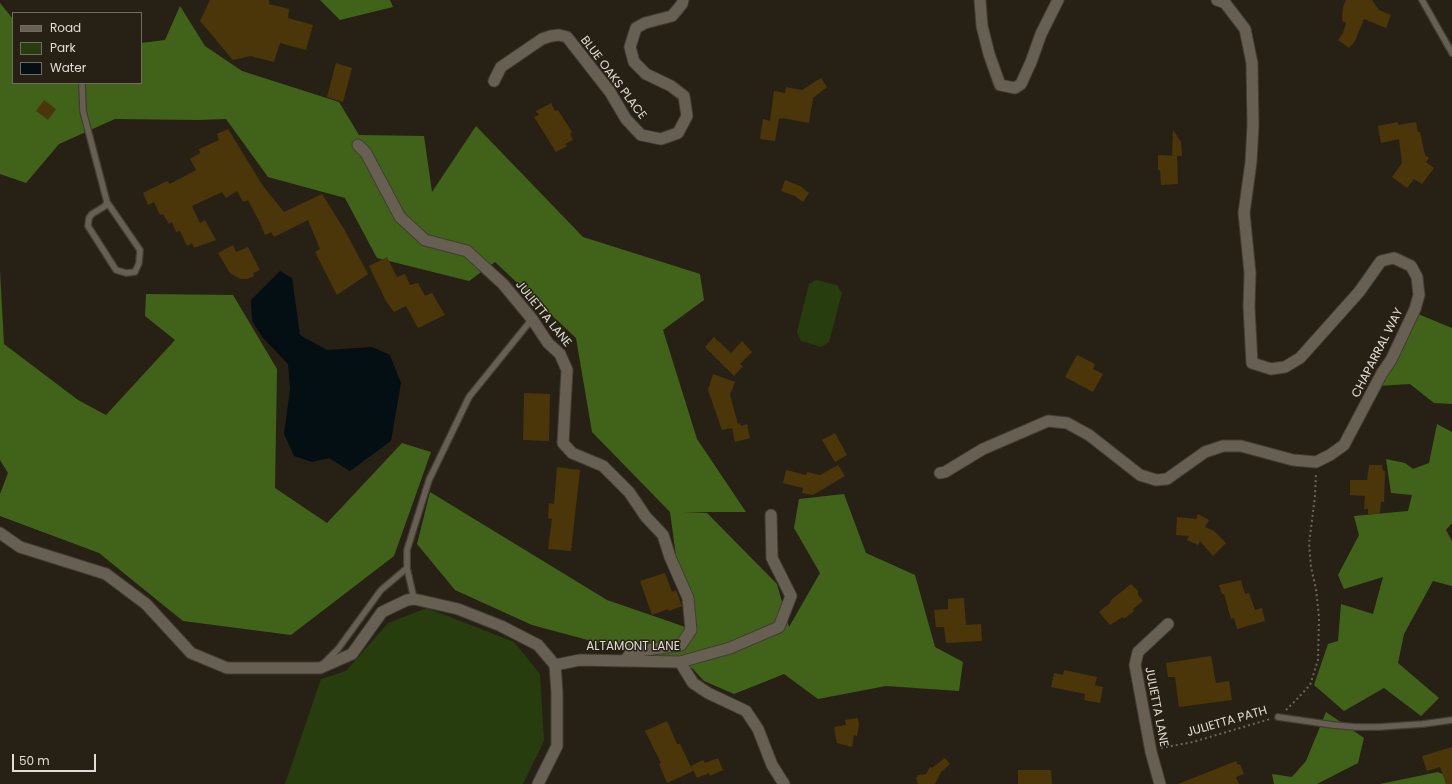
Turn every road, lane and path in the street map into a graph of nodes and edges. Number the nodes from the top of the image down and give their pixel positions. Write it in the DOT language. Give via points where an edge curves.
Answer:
graph roads {
  1 [pos="683,0"];
  2 [pos="980,0"];
  3 [pos="1058,0"];
  4 [pos="1217,0"];
  5 [pos="1422,0"];
  6 [pos="1452,53"];
  7 [pos="494,81"];
  8 [pos="82,84"];
  9 [pos="358,145"];
  10 [pos="107,202"];
  11 [pos="532,319"];
  12 [pos="1316,462"];
  13 [pos="940,473"];
  14 [pos="771,515"];
  15 [pos="0,533"];
  16 [pos="407,568"];
  17 [pos="414,599"];
  18 [pos="1168,624"];
  19 [pos="625,661"];
  20 [pos="680,662"];
  21 [pos="555,665"];
  22 [pos="320,668"];
  23 [pos="1278,717"];
  24 [pos="1452,720"];
  25 [pos="1151,752"];
  26 [pos="538,784"];
  27 [pos="784,784"];
  28 [pos="1160,784"];
  1 -- 7 [label="street, BLUE OAKS PLACE" via="672,16 636,28 630,47 634,62 646,74 671,86 684,96 687,116 678,133 661,139 641,135 626,119 610,92 567,37 559,35 542,39 502,67"];
  2 -- 3 [label="street" via="984,33 1000,85 1015,88 1021,84"];
  4 -- 12 [label="street, CHAPARRAL WAY" via="1226,4 1245,29 1252,63 1252,147 1244,213 1250,272 1252,363 1271,369 1285,368 1300,358 1358,292 1381,261 1394,258 1411,266 1417,277 1419,295 1415,309 1391,360 1344,445"];
  5 -- 6 [label="lane"];
  8 -- 10 [label="lane" via="83,111"];
  9 -- 11 [label="street, JULIETTA LANE" via="366,152 400,217 425,240 467,251 502,284"];
  10 -- 10 [label="lane" via="140,250 135,272 116,270 88,226 92,214"];
  11 -- 16 [label="lane" via="469,397 429,480 407,550"];
  11 -- 19 [label="street, JULIETTA LANE" via="548,343 560,354 567,370 563,443 572,453 603,466 629,492 646,517 663,535 688,598 691,630 681,644 631,652"];
  12 -- 13 [label="street" via="1293,460 1241,446 1223,446 1205,452 1167,478 1156,480 1140,475 1089,435 1067,423 1048,421 983,449"];
  12 -- 23 [label="path, JULIETTA PATH" via="1309,544 1320,617 1318,660 1310,685"];
  14 -- 20 [label="street, ALTAMONT LANE" via="772,558 791,596 779,627 730,648"];
  15 -- 22 [label="street" via="20,547 106,574 146,604 191,652 227,668"];
  16 -- 17 [label="lane"];
  16 -- 22 [label="lane" via="382,590"];
  17 -- 21 [label="street" via="458,609 500,626 538,646"];
  17 -- 22 [label="street" via="382,612 352,654"];
  18 -- 25 [label="street, JULIETTA LANE" via="1138,652 1135,665"];
  19 -- 20 [label="street, ALTAMONT LANE"];
  19 -- 21 [label="street, ALTAMONT LANE" via="580,660"];
  20 -- 27 [label="street" via="693,683 746,711 758,729 772,765"];
  21 -- 26 [label="street" via="557,746"];
  23 -- 24 [label="lane" via="1356,727 1401,726"];
  23 -- 25 [label="path, JULIETTA PATH"];
  25 -- 28 [label="street, JULIETTA LANE"];
}
